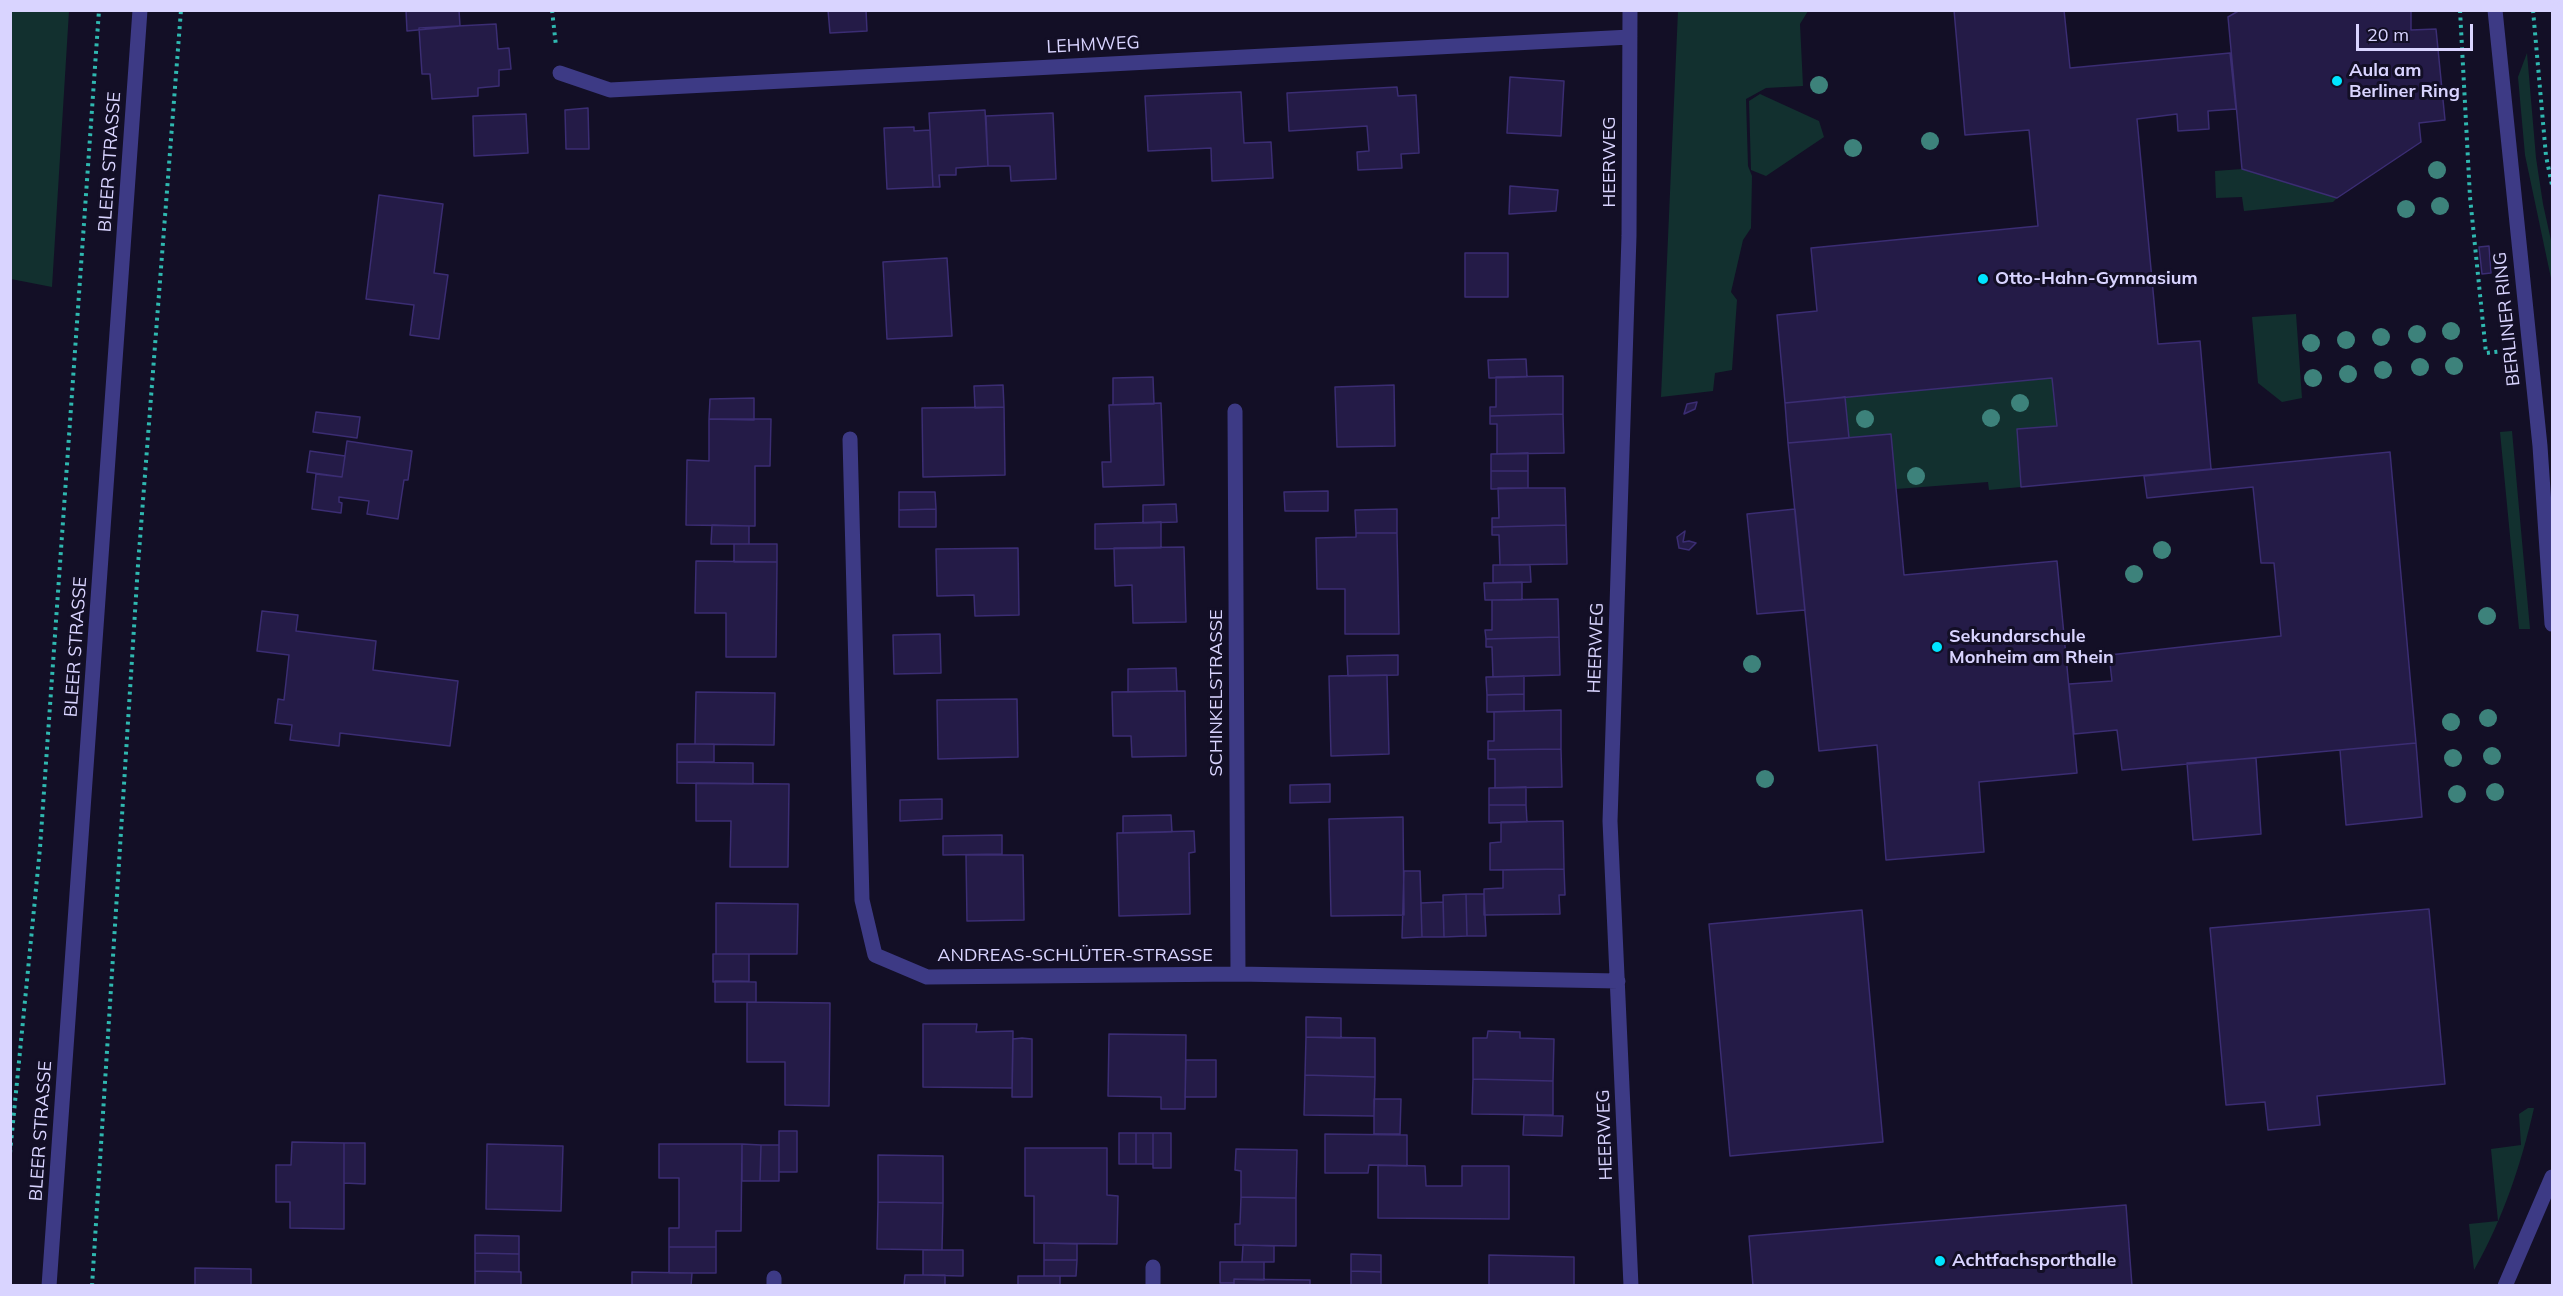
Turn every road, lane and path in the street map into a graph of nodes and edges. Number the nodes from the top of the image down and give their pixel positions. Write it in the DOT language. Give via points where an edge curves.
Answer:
graph roads {
  1 [pos="99,10"];
  2 [pos="140,10"];
  3 [pos="180,10"];
  4 [pos="552,10"];
  5 [pos="1630,10"];
  6 [pos="2460,10"];
  7 [pos="2495,10"];
  8 [pos="2533,10"];
  9 [pos="1630,37"];
  10 [pos="560,73"];
  11 [pos="2553,185"];
  12 [pos="2530,349"];
  13 [pos="1236,411"];
  14 [pos="850,439"];
  15 [pos="2553,624"];
  16 [pos="1238,974"];
  17 [pos="1618,981"];
  18 [pos="10,1153"];
  19 [pos="2553,1176"];
  20 [pos="1153,1267"];
  21 [pos="49,1286"];
  22 [pos="92,1286"];
  23 [pos="1153,1286"];
  24 [pos="1631,1286"];
  25 [pos="2505,1286"];
  1 -- 18 [label="path" via="40,848"];
  2 -- 21 [label="street, BLEER STRASSE"];
  3 -- 22 [label="path" via="138,565"];
  4 -- 10 [label="path"];
  5 -- 9 [label="street, HEERWEG"];
  6 -- 12 [label="path" via="2470,197 2486,353"];
  7 -- 12 [label="street, BERLINER RING"];
  8 -- 11 [label="path" via="2546,156"];
  9 -- 10 [label="street, LEHMWEG" via="610,90"];
  9 -- 17 [label="street, HEERWEG" via="1629,236 1610,821"];
  12 -- 15 [label="street, BERLINER RING"];
  13 -- 16 [label="street, SCHINKELSTRASSE"];
  14 -- 16 [label="street, ANDREAS-SCHLÜTER-STRASSE" via="862,900 875,955 927,977"];
  16 -- 17 [label="street, ANDREAS-SCHLÜTER-STRASSE"];
  17 -- 24 [label="street, HEERWEG"];
  19 -- 25 [label="street"];
  20 -- 23 [label="street"];
}
